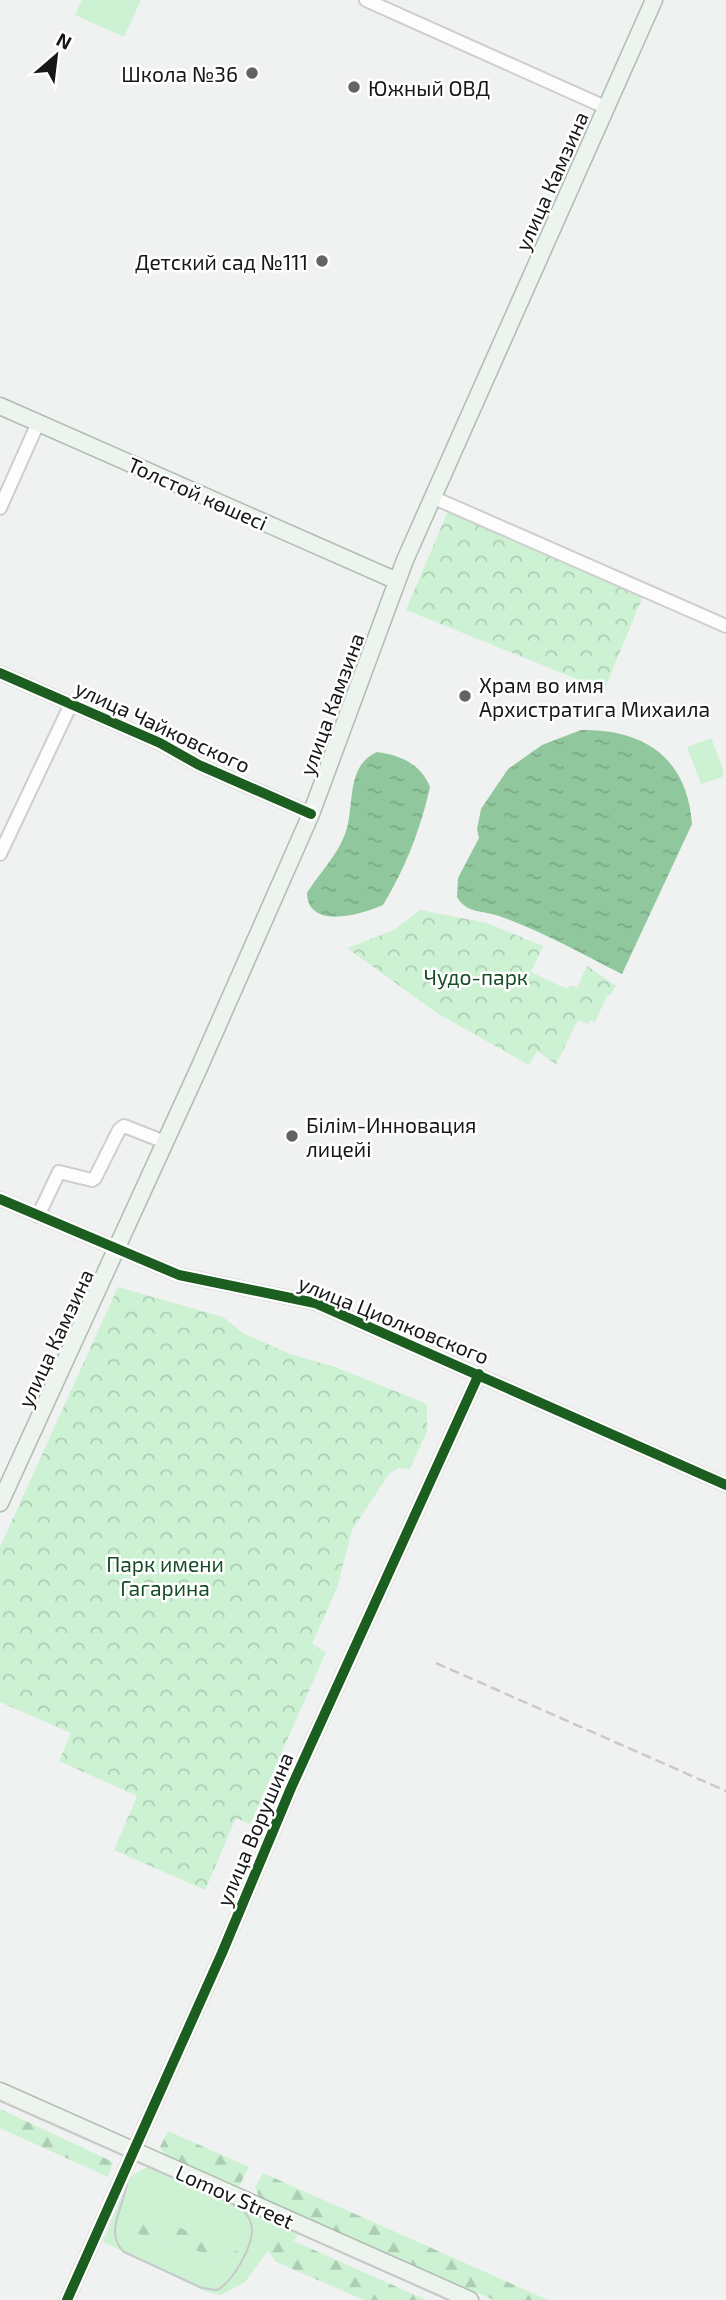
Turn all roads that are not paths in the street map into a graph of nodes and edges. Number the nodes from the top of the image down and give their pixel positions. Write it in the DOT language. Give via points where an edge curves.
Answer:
graph roads {
  1 [pos="366,0"];
  2 [pos="654,0"];
  3 [pos="605,107"];
  4 [pos="0,406"];
  5 [pos="38,422"];
  6 [pos="432,497"];
  7 [pos="0,508"];
  8 [pos="397,581"];
  9 [pos="726,626"];
  10 [pos="0,673"];
  11 [pos="71,704"];
  12 [pos="311,814"];
  13 [pos="0,855"];
  14 [pos="165,1142"];
  15 [pos="0,1199"];
  16 [pos="38,1216"];
  17 [pos="116,1250"];
  18 [pos="479,1374"];
  19 [pos="726,1485"];
  20 [pos="0,1503"];
  21 [pos="0,2091"];
  22 [pos="132,2151"];
  23 [pos="67,2300"];
  24 [pos="470,2300"];
  1 -- 3 [label="street"];
  2 -- 3 [label="main road, улица Камзина"];
  3 -- 6 [label="main road, улица Камзина"];
  4 -- 5 [label="main road, Толстой көшесі"];
  5 -- 7 [label="street"];
  5 -- 8 [label="main road, Толстой көшесі"];
  6 -- 8 [label="main road, улица Камзина"];
  6 -- 9 [label="street"];
  8 -- 12 [label="main road, улица Камзина"];
  10 -- 11 [label="street, улица Чайковского"];
  11 -- 12 [label="street, улица Чайковского"];
  11 -- 13 [label="street"];
  12 -- 14 [label="main road, улица Камзина"];
  14 -- 16 [label="street" via="124,1126 95,1178 59,1172"];
  14 -- 17 [label="main road, улица Камзина"];
  15 -- 16 [label="street, улица Циолковского"];
  16 -- 17 [label="street, улица Циолковского"];
  17 -- 18 [label="street, улица Циолковского" via="179,1275 315,1303"];
  17 -- 20 [label="main road, улица Камзина"];
  18 -- 19 [label="street, улица Циолковского"];
  18 -- 22 [label="street, улица Ворушина"];
  21 -- 22 [label="main road, Lomov Street"];
  22 -- 23 [label="street, улица Ворушина"];
  22 -- 24 [label="main road, Lomov Street"];
}
